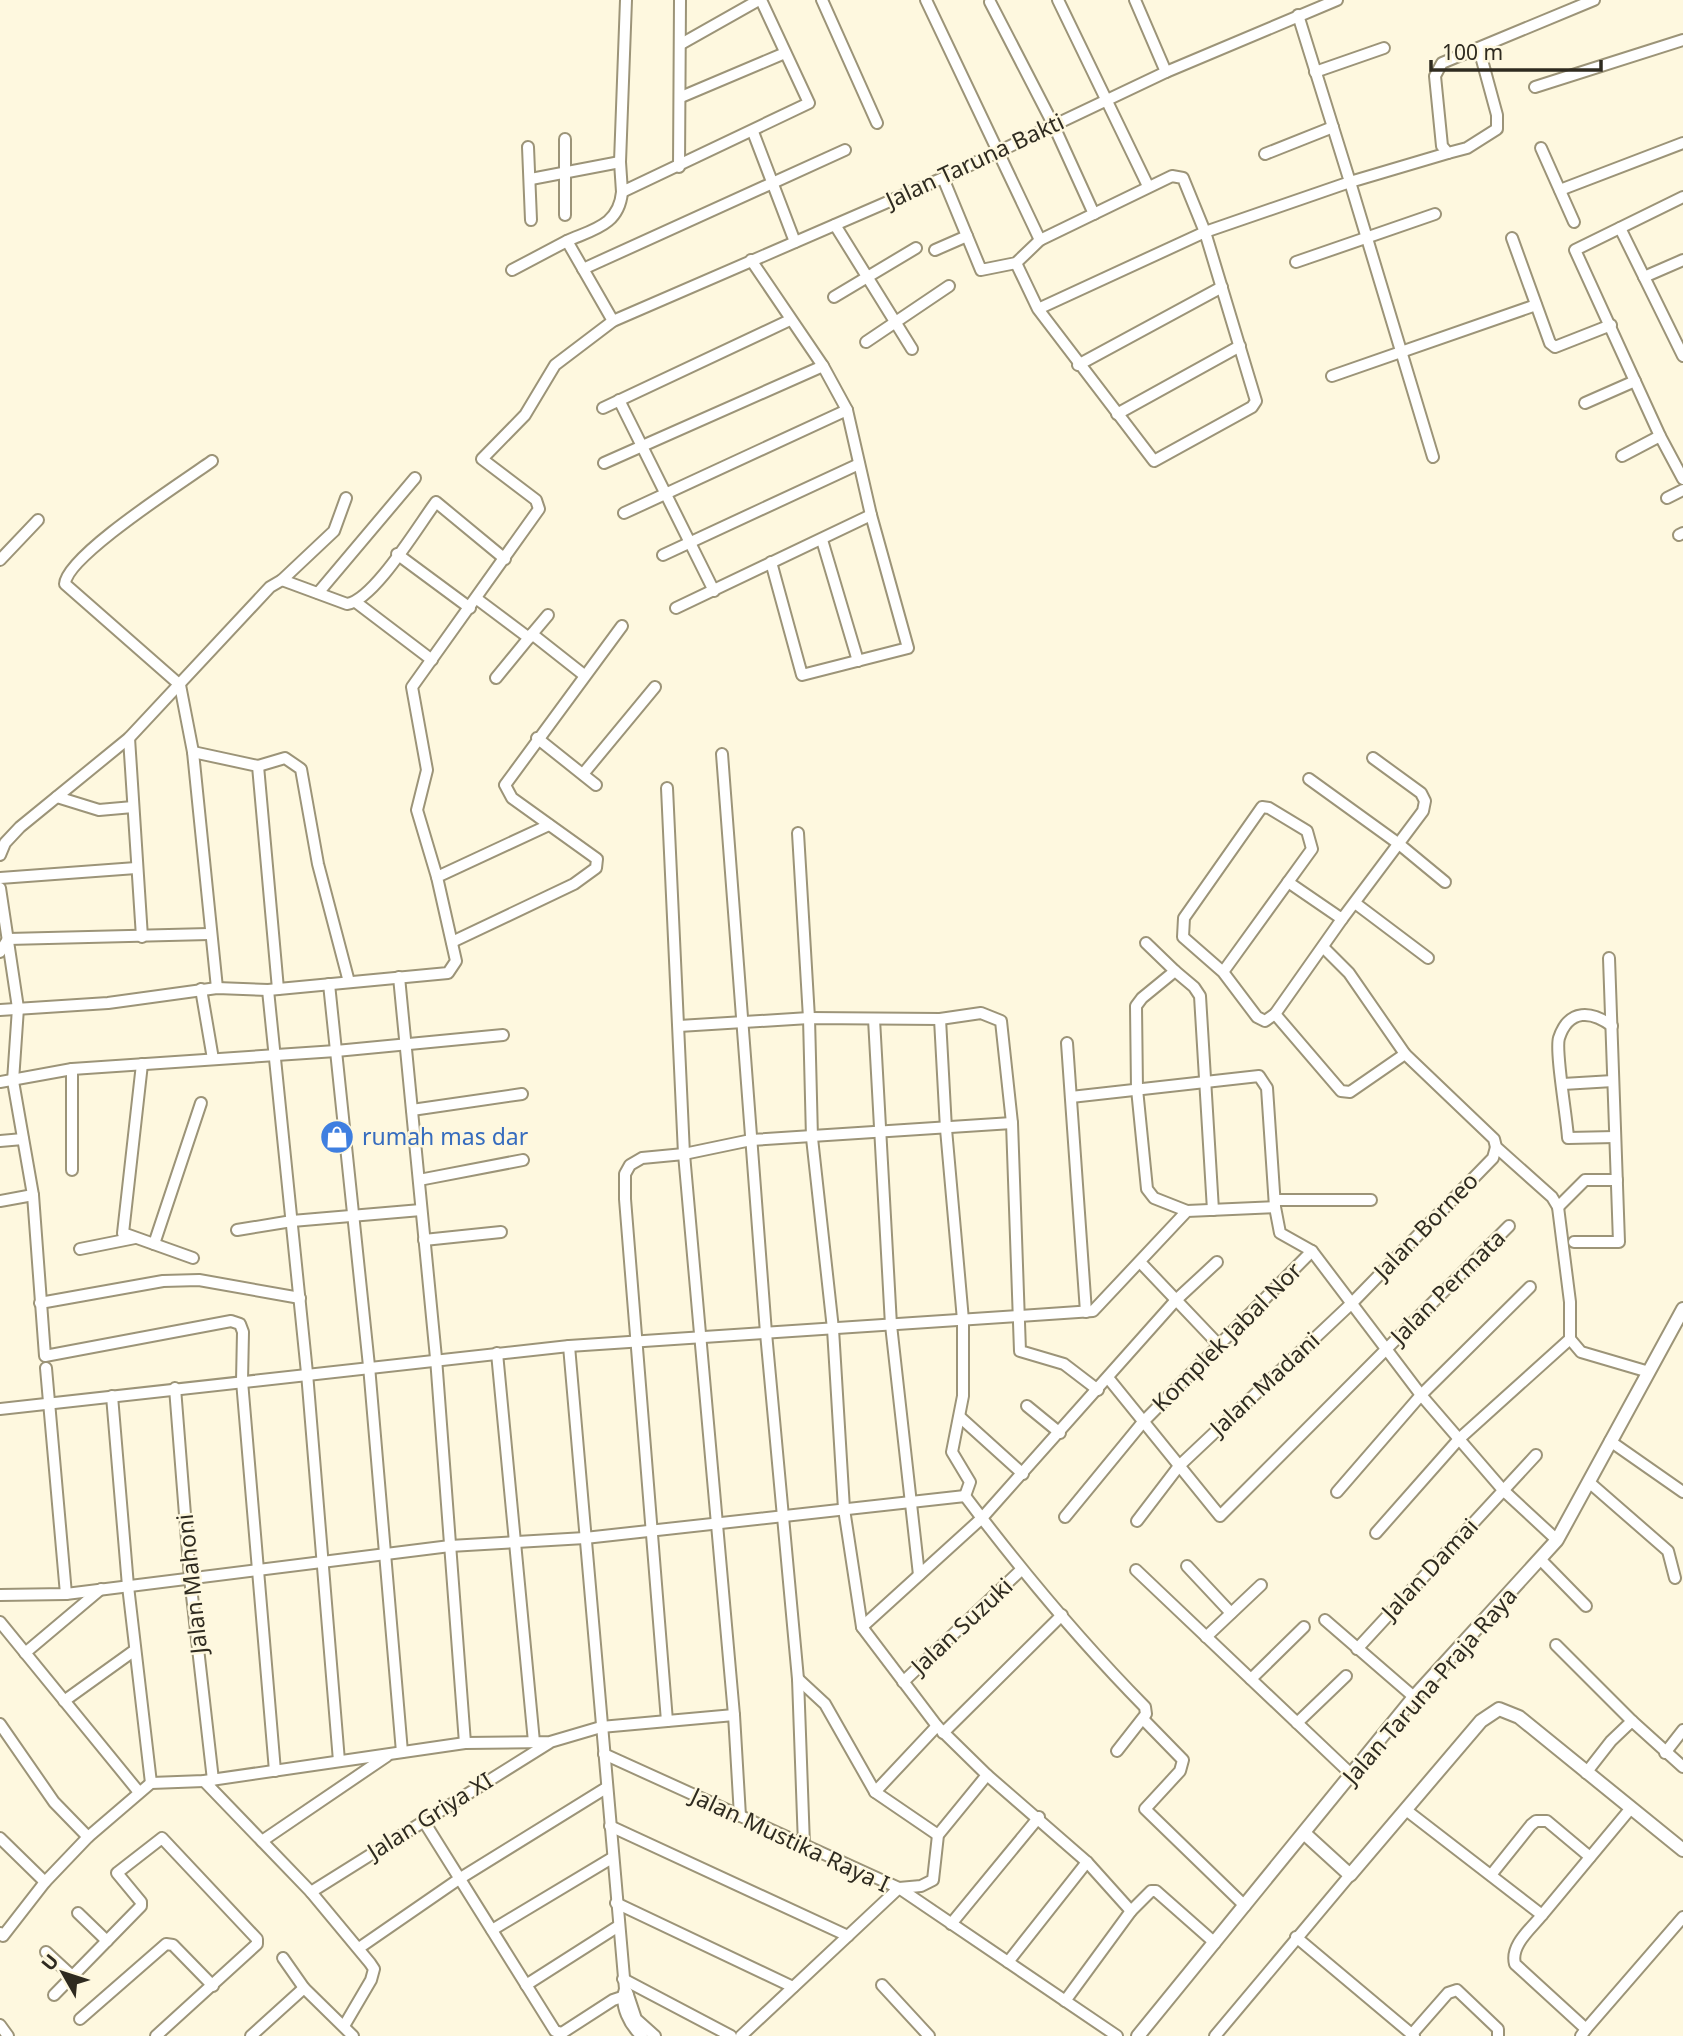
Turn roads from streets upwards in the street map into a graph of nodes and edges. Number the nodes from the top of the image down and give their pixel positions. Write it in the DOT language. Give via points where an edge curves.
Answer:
graph roads {
  1 [pos="626,0"];
  2 [pos="680,0"];
  3 [pos="760,0"];
  4 [pos="822,0"];
  5 [pos="926,0"];
  6 [pos="1058,0"];
  7 [pos="1135,0"];
  8 [pos="1336,0"];
  9 [pos="1594,0"];
  10 [pos="990,2"];
  11 [pos="1298,15"];
  12 [pos="1683,40"];
  13 [pos="681,44"];
  14 [pos="1384,48"];
  15 [pos="1479,49"];
  16 [pos="785,53"];
  17 [pos="1166,72"];
  18 [pos="1315,72"];
  19 [pos="1535,87"];
  20 [pos="681,97"];
  21 [pos="1107,100"];
  22 [pos="877,123"];
  23 [pos="1053,124"];
  24 [pos="1333,127"];
  25 [pos="753,132"];
  26 [pos="565,139"];
  27 [pos="1683,144"];
  28 [pos="528,147"];
  29 [pos="1541,148"];
  30 [pos="845,150"];
  31 [pos="997,150"];
  32 [pos="1448,153"];
  33 [pos="1265,154"];
  34 [pos="620,162"];
  35 [pos="679,167"];
  36 [pos="566,173"];
  37 [pos="943,178"];
  38 [pos="531,179"];
  39 [pos="1350,181"];
  40 [pos="770,182"];
  41 [pos="1148,186"];
  42 [pos="1560,190"];
  43 [pos="622,192"];
  44 [pos="1683,197"];
  45 [pos="1094,214"];
  46 [pos="1435,214"];
  47 [pos="565,215"];
  48 [pos="531,220"];
  49 [pos="1574,222"];
  50 [pos="835,225"];
  51 [pos="1620,228"];
  52 [pos="1205,232"];
  53 [pos="967,236"];
  54 [pos="1367,237"];
  55 [pos="1512,238"];
  56 [pos="1040,240"];
  57 [pos="567,241"];
  58 [pos="795,242"];
  59 [pos="916,248"];
  60 [pos="935,250"];
  61 [pos="751,260"];
  62 [pos="1683,260"];
  63 [pos="1297,262"];
  64 [pos="1016,263"];
  65 [pos="583,269"];
  66 [pos="512,270"];
  67 [pos="868,275"];
  68 [pos="1644,277"];
  69 [pos="949,286"];
  70 [pos="1222,288"];
  71 [pos="834,297"];
  72 [pos="1536,305"];
  73 [pos="1038,309"];
  74 [pos="790,320"];
  75 [pos="613,321"];
  76 [pos="898,322"];
  77 [pos="1683,325"];
  78 [pos="1611,326"];
  79 [pos="1670,331"];
  80 [pos="866,342"];
  81 [pos="1240,346"];
  82 [pos="912,349"];
  83 [pos="1401,351"];
  84 [pos="1683,356"];
  85 [pos="1078,365"];
  86 [pos="823,366"];
  87 [pos="1332,376"];
  88 [pos="1634,381"];
  89 [pos="619,400"];
  90 [pos="1585,403"];
  91 [pos="603,408"];
  92 [pos="847,410"];
  93 [pos="1117,414"];
  94 [pos="1660,436"];
  95 [pos="642,446"];
  96 [pos="1622,456"];
  97 [pos="1433,457"];
  98 [pos="212,461"];
  99 [pos="604,463"];
  100 [pos="859,464"];
  101 [pos="1680,466"];
  102 [pos="415,478"];
  103 [pos="1683,479"];
  104 [pos="1683,490"];
  105 [pos="666,492"];
  106 [pos="346,498"];
  107 [pos="1667,498"];
  108 [pos="624,513"];
  109 [pos="871,515"];
  110 [pos="38,520"];
  111 [pos="822,540"];
  112 [pos="691,541"];
  113 [pos="397,554"];
  114 [pos="663,555"];
  115 [pos="1,557"];
  116 [pos="505,559"];
  117 [pos="771,562"];
  118 [pos="282,580"];
  119 [pos="714,591"];
  120 [pos="318,593"];
  121 [pos="357,603"];
  122 [pos="473,604"];
  123 [pos="676,608"];
  124 [pos="548,615"];
  125 [pos="622,626"];
  126 [pos="530,636"];
  127 [pos="432,660"];
  128 [pos="858,661"];
  129 [pos="584,675"];
  130 [pos="496,678"];
  131 [pos="180,685"];
  132 [pos="655,687"];
  133 [pos="129,738"];
  134 [pos="537,738"];
  135 [pos="193,752"];
  136 [pos="722,754"];
  137 [pos="1373,758"];
  138 [pos="258,766"];
  139 [pos="583,774"];
  140 [pos="1309,779"];
  141 [pos="596,785"];
  142 [pos="667,788"];
  143 [pos="57,797"];
  144 [pos="133,807"];
  145 [pos="548,825"];
  146 [pos="798,833"];
  147 [pos="3,844"];
  148 [pos="1399,844"];
  149 [pos="0,855"];
  150 [pos="136,868"];
  151 [pos="437,877"];
  152 [pos="0,878"];
  153 [pos="1288,882"];
  154 [pos="1445,882"];
  155 [pos="0,888"];
  156 [pos="1355,903"];
  157 [pos="1342,919"];
  158 [pos="209,934"];
  159 [pos="142,937"];
  160 [pos="8,939"];
  161 [pos="452,942"];
  162 [pos="1146,943"];
  163 [pos="1323,947"];
  164 [pos="0,952"];
  165 [pos="1428,958"];
  166 [pos="1609,958"];
  167 [pos="1175,971"];
  168 [pos="1223,972"];
  169 [pos="399,977"];
  170 [pos="349,982"];
  171 [pos="329,984"];
  172 [pos="217,988"];
  173 [pos="201,989"];
  174 [pos="273,990"];
  175 [pos="18,1008"];
  176 [pos="0,1010"];
  177 [pos="1275,1014"];
  178 [pos="809,1018"];
  179 [pos="874,1019"];
  180 [pos="940,1019"];
  181 [pos="742,1021"];
  182 [pos="679,1026"];
  183 [pos="1612,1026"];
  184 [pos="503,1035"];
  185 [pos="1067,1043"];
  186 [pos="406,1044"];
  187 [pos="336,1051"];
  188 [pos="1405,1054"];
  189 [pos="275,1055"];
  190 [pos="213,1059"];
  191 [pos="142,1064"];
  192 [pos="72,1069"];
  193 [pos="13,1081"];
  194 [pos="1613,1081"];
  195 [pos="0,1082"];
  196 [pos="1204,1082"];
  197 [pos="1563,1084"];
  198 [pos="1137,1089"];
  199 [pos="522,1094"];
  200 [pos="1071,1097"];
  201 [pos="201,1103"];
  202 [pos="412,1110"];
  203 [pos="1012,1123"];
  204 [pos="946,1129"];
  205 [pos="882,1134"];
  206 [pos="1615,1137"];
  207 [pos="812,1138"];
  208 [pos="23,1139"];
  209 [pos="751,1140"];
  210 [pos="0,1141"];
  211 [pos="1496,1147"];
  212 [pos="684,1154"];
  213 [pos="523,1160"];
  214 [pos="72,1170"];
  215 [pos="419,1180"];
  216 [pos="1617,1180"];
  217 [pos="33,1195"];
  218 [pos="1371,1200"];
  219 [pos="0,1201"];
  220 [pos="1275,1204"];
  221 [pos="1558,1207"];
  222 [pos="421,1210"];
  223 [pos="1213,1210"];
  224 [pos="1187,1212"];
  225 [pos="353,1214"];
  226 [pos="292,1221"];
  227 [pos="1509,1226"];
  228 [pos="237,1230"];
  229 [pos="501,1232"];
  230 [pos="137,1238"];
  231 [pos="424,1240"];
  232 [pos="1574,1242"];
  233 [pos="154,1244"];
  234 [pos="80,1249"];
  235 [pos="1312,1251"];
  236 [pos="193,1258"];
  237 [pos="1140,1262"];
  238 [pos="1217,1262"];
  239 [pos="1530,1287"];
  240 [pos="300,1298"];
  241 [pos="1176,1300"];
  242 [pos="40,1303"];
  243 [pos="1352,1303"];
  244 [pos="1683,1309"];
  245 [pos="1086,1312"];
  246 [pos="1020,1316"];
  247 [pos="964,1320"];
  248 [pos="891,1325"];
  249 [pos="833,1329"];
  250 [pos="766,1333"];
  251 [pos="700,1337"];
  252 [pos="1570,1339"];
  253 [pos="635,1342"];
  254 [pos="1218,1344"];
  255 [pos="569,1346"];
  256 [pos="1386,1349"];
  257 [pos="496,1353"];
  258 [pos="436,1358"];
  259 [pos="369,1366"];
  260 [pos="46,1368"];
  261 [pos="1649,1372"];
  262 [pos="307,1373"];
  263 [pos="1109,1379"];
  264 [pos="242,1381"];
  265 [pos="175,1388"];
  266 [pos="1098,1390"];
  267 [pos="1421,1395"];
  268 [pos="111,1396"];
  269 [pos="47,1403"];
  270 [pos="1027,1406"];
  271 [pos="0,1409"];
  272 [pos="961,1418"];
  273 [pos="1143,1422"];
  274 [pos="1060,1433"];
  275 [pos="1459,1439"];
  276 [pos="1610,1441"];
  277 [pos="1536,1455"];
  278 [pos="1179,1466"];
  279 [pos="1023,1474"];
  280 [pos="1590,1483"];
  281 [pos="1503,1490"];
  282 [pos="1337,1492"];
  283 [pos="1683,1492"];
  284 [pos="965,1496"];
  285 [pos="909,1502"];
  286 [pos="845,1509"];
  287 [pos="783,1516"];
  288 [pos="1065,1517"];
  289 [pos="982,1518"];
  290 [pos="1137,1521"];
  291 [pos="717,1523"];
  292 [pos="652,1530"];
  293 [pos="1376,1533"];
  294 [pos="585,1538"];
  295 [pos="1557,1540"];
  296 [pos="515,1542"];
  297 [pos="450,1546"];
  298 [pos="387,1554"];
  299 [pos="1541,1560"];
  300 [pos="322,1562"];
  301 [pos="1187,1566"];
  302 [pos="257,1570"];
  303 [pos="1021,1570"];
  304 [pos="1136,1570"];
  305 [pos="919,1575"];
  306 [pos="190,1578"];
  307 [pos="1675,1578"];
  308 [pos="1261,1585"];
  309 [pos="128,1586"];
  310 [pos="101,1589"];
  311 [pos="66,1594"];
  312 [pos="0,1595"];
  313 [pos="1586,1606"];
  314 [pos="1231,1613"];
  315 [pos="1062,1615"];
  316 [pos="1325,1620"];
  317 [pos="0,1622"];
  318 [pos="862,1627"];
  319 [pos="1304,1627"];
  320 [pos="1206,1637"];
  321 [pos="1556,1645"];
  322 [pos="1357,1649"];
  323 [pos="135,1650"];
  324 [pos="25,1653"];
  325 [pos="1346,1676"];
  326 [pos="798,1679"];
  327 [pos="1251,1679"];
  328 [pos="903,1682"];
  329 [pos="1414,1697"];
  330 [pos="64,1701"];
  331 [pos="734,1715"];
  332 [pos="1143,1719"];
  333 [pos="667,1721"];
  334 [pos="1632,1721"];
  335 [pos="1297,1723"];
  336 [pos="0,1724"];
  337 [pos="601,1727"];
  338 [pos="940,1729"];
  339 [pos="1683,1730"];
  340 [pos="534,1742"];
  341 [pos="550,1742"];
  342 [pos="465,1743"];
  343 [pos="1117,1751"];
  344 [pos="397,1753"];
  345 [pos="1665,1753"];
  346 [pos="604,1754"];
  347 [pos="339,1761"];
  348 [pos="1683,1767"];
  349 [pos="275,1770"];
  350 [pos="1586,1773"];
  351 [pos="987,1775"];
  352 [pos="1352,1775"];
  353 [pos="209,1780"];
  354 [pos="151,1783"];
  355 [pos="606,1788"];
  356 [pos="138,1791"];
  357 [pos="875,1792"];
  358 [pos="1631,1808"];
  359 [pos="1406,1810"];
  360 [pos="740,1816"];
  361 [pos="1039,1817"];
  362 [pos="423,1820"];
  363 [pos="610,1826"];
  364 [pos="1304,1833"];
  365 [pos="938,1835"];
  366 [pos="88,1837"];
  367 [pos="0,1838"];
  368 [pos="262,1841"];
  369 [pos="804,1845"];
  370 [pos="1683,1850"];
  371 [pos="1590,1857"];
  372 [pos="612,1858"];
  373 [pos="1087,1863"];
  374 [pos="1350,1875"];
  375 [pos="1491,1875"];
  376 [pos="459,1879"];
  377 [pos="46,1882"];
  378 [pos="899,1888"];
  379 [pos="311,1892"];
  380 [pos="616,1903"];
  381 [pos="1245,1906"];
  382 [pos="1131,1911"];
  383 [pos="78,1913"];
  384 [pos="1542,1914"];
  385 [pos="1683,1917"];
  386 [pos="951,1924"];
  387 [pos="617,1927"];
  388 [pos="492,1930"];
  389 [pos="1,1936"];
  390 [pos="848,1936"];
  391 [pos="1296,1937"];
  392 [pos="107,1941"];
  393 [pos="1215,1943"];
  394 [pos="359,1948"];
  395 [pos="46,1952"];
  396 [pos="283,1958"];
  397 [pos="1008,1962"];
  398 [pos="72,1976"];
  399 [pos="526,1985"];
  400 [pos="881,1985"];
  401 [pos="213,1986"];
  402 [pos="793,1987"];
  403 [pos="304,1988"];
  404 [pos="625,1990"];
  405 [pos="54,1994"];
  406 [pos="1065,2001"];
  407 [pos="80,2019"];
  408 [pos="0,2025"];
  409 [pos="348,2033"];
  410 [pos="1584,2033"];
  411 [pos="1413,2035"];
  412 [pos="9,2036"];
  413 [pos="156,2036"];
  414 [pos="251,2036"];
  415 [pos="642,2036"];
  416 [pos="655,2036"];
  417 [pos="731,2036"];
  418 [pos="741,2036"];
  419 [pos="929,2036"];
  420 [pos="1116,2036"];
  421 [pos="1138,2036"];
  422 [pos="1216,2036"];
  423 [pos="1498,2036"];
  1 -- 34 [label="street"];
  2 -- 13 [label="street"];
  3 -- 13 [label="street"];
  3 -- 16 [label="street"];
  4 -- 22 [label="street"];
  5 -- 31 [label="street"];
  6 -- 21 [label="street"];
  7 -- 17 [label="street"];
  8 -- 11 [label="street, Jalan Taruna Bakti"];
  9 -- 15 [label="street"];
  10 -- 23 [label="street"];
  11 -- 17 [label="street, Jalan Taruna Bakti"];
  11 -- 18 [label="street"];
  12 -- 19 [label="street"];
  13 -- 20 [label="street"];
  14 -- 18 [label="street"];
  15 -- 32 [label="street" via="1452,56 1435,76 1442,146"];
  15 -- 32 [label="street" via="1497,129"];
  16 -- 20 [label="street"];
  16 -- 25 [label="street" via="809,103"];
  17 -- 21 [label="street, Jalan Taruna Bakti"];
  18 -- 24 [label="street"];
  20 -- 35 [label="street"];
  21 -- 23 [label="street, Jalan Taruna Bakti"];
  21 -- 41 [label="street"];
  23 -- 31 [label="street, Jalan Taruna Bakti"];
  23 -- 45 [label="street"];
  24 -- 33 [label="street"];
  24 -- 39 [label="street"];
  25 -- 35 [label="street"];
  25 -- 40 [label="street"];
  26 -- 36 [label="street"];
  27 -- 42 [label="street"];
  28 -- 38 [label="street"];
  29 -- 42 [label="street"];
  30 -- 40 [label="street"];
  31 -- 37 [label="street, Jalan Taruna Bakti"];
  31 -- 56 [label="street"];
  32 -- 39 [label="street"];
  34 -- 36 [label="street"];
  34 -- 43 [label="street"];
  35 -- 43 [label="street"];
  36 -- 38 [label="street"];
  36 -- 47 [label="street"];
  37 -- 50 [label="street, Jalan Taruna Bakti"];
  37 -- 53 [label="street"];
  38 -- 48 [label="street"];
  39 -- 52 [label="street"];
  39 -- 54 [label="street"];
  40 -- 58 [label="street"];
  40 -- 65 [label="street"];
  41 -- 45 [label="street"];
  41 -- 52 [label="street" via="1172,176 1183,178"];
  42 -- 49 [label="street"];
  43 -- 57 [label="street" via="618,212 610,222"];
  44 -- 51 [label="street"];
  45 -- 56 [label="street"];
  46 -- 54 [label="street"];
  50 -- 58 [label="street, Jalan Taruna Bakti"];
  50 -- 67 [label="street"];
  51 -- 68 [label="street"];
  51 -- 78 [label="street" via="1575,250"];
  52 -- 70 [label="street"];
  52 -- 73 [label="street"];
  53 -- 60 [label="street"];
  53 -- 64 [label="street" via="981,270"];
  54 -- 63 [label="street"];
  54 -- 83 [label="street"];
  55 -- 72 [label="street"];
  56 -- 64 [label="street"];
  57 -- 65 [label="street"];
  57 -- 66 [label="street"];
  58 -- 61 [label="street, Jalan Taruna Bakti"];
  59 -- 67 [label="street"];
  61 -- 74 [label="street"];
  61 -- 75 [label="street, Jalan Taruna Bakti"];
  62 -- 68 [label="street"];
  64 -- 73 [label="street"];
  65 -- 75 [label="street"];
  67 -- 71 [label="street"];
  67 -- 76 [label="street"];
  68 -- 79 [label="street"];
  69 -- 76 [label="street"];
  70 -- 81 [label="street"];
  70 -- 85 [label="street"];
  72 -- 78 [label="street" via="1555,347"];
  72 -- 83 [label="street"];
  73 -- 85 [label="street"];
  74 -- 86 [label="street"];
  74 -- 89 [label="street"];
  75 -- 116 [label="street, Jalan Taruna Bakti" via="555,365 525,415 482,459 538,504 537,514"];
  76 -- 80 [label="street"];
  76 -- 82 [label="street"];
  77 -- 79 [label="street"];
  78 -- 88 [label="street"];
  79 -- 84 [label="street"];
  81 -- 93 [label="street"];
  81 -- 93 [label="street" via="1257,395 1252,407 1154,461"];
  83 -- 87 [label="street"];
  83 -- 97 [label="street"];
  85 -- 93 [label="street"];
  86 -- 92 [label="street"];
  86 -- 95 [label="street"];
  88 -- 90 [label="street"];
  88 -- 94 [label="street"];
  89 -- 91 [label="street"];
  89 -- 95 [label="street"];
  92 -- 100 [label="street"];
  92 -- 105 [label="street"];
  94 -- 96 [label="street"];
  94 -- 101 [label="street"];
  95 -- 99 [label="street"];
  95 -- 105 [label="street"];
  98 -- 131 [label="street" via="105,537 65,576 72,591"];
  100 -- 109 [label="street"];
  100 -- 112 [label="street"];
  101 -- 103 [label="street"];
  102 -- 120 [label="street"];
  104 -- 107 [label="street"];
  105 -- 108 [label="street"];
  105 -- 112 [label="street"];
  106 -- 118 [label="street" via="334,531"];
  109 -- 111 [label="street"];
  109 -- 128 [label="street" via="908,648"];
  110 -- 115 [label="street"];
  111 -- 117 [label="street"];
  111 -- 128 [label="street"];
  112 -- 114 [label="street"];
  112 -- 119 [label="street"];
  113 -- 116 [label="street" via="436,502"];
  113 -- 121 [label="street"];
  113 -- 122 [label="street"];
  116 -- 122 [label="street"];
  117 -- 119 [label="street"];
  117 -- 128 [label="street" via="802,675"];
  118 -- 120 [label="street"];
  118 -- 131 [label="street" via="270,587"];
  119 -- 123 [label="street"];
  120 -- 121 [label="street"];
  121 -- 127 [label="street"];
  122 -- 126 [label="street"];
  122 -- 127 [label="street"];
  124 -- 126 [label="street"];
  125 -- 129 [label="street"];
  126 -- 129 [label="street"];
  126 -- 130 [label="street"];
  127 -- 151 [label="street" via="411,694 427,770 417,810"];
  129 -- 134 [label="street"];
  131 -- 133 [label="street"];
  131 -- 135 [label="street"];
  132 -- 139 [label="street"];
  133 -- 143 [label="street"];
  133 -- 144 [label="street"];
  134 -- 139 [label="street"];
  134 -- 145 [label="street" via="505,785 512,798"];
  135 -- 138 [label="street"];
  135 -- 158 [label="street"];
  136 -- 181 [label="street"];
  137 -- 148 [label="street" via="1422,793 1425,801"];
  138 -- 170 [label="street" via="285,758 302,769 318,864"];
  138 -- 174 [label="street"];
  139 -- 141 [label="street"];
  140 -- 148 [label="street"];
  142 -- 182 [label="street"];
  143 -- 144 [label="street" via="99,810"];
  143 -- 147 [label="street"];
  144 -- 150 [label="street"];
  145 -- 151 [label="street"];
  145 -- 161 [label="street" via="597,859 596,868 574,884"];
  146 -- 178 [label="street"];
  147 -- 149 [label="street"];
  148 -- 154 [label="street"];
  148 -- 156 [label="street"];
  150 -- 152 [label="street"];
  150 -- 159 [label="street"];
  151 -- 161 [label="street"];
  153 -- 157 [label="street"];
  153 -- 168 [label="street"];
  153 -- 168 [label="street" via="1312,849 1312,841 1307,831 1262,807 1181,927 1183,937"];
  155 -- 160 [label="street"];
  156 -- 157 [label="street"];
  156 -- 165 [label="street"];
  157 -- 163 [label="street"];
  158 -- 159 [label="street"];
  158 -- 172 [label="street"];
  159 -- 160 [label="street"];
  160 -- 164 [label="street"];
  160 -- 175 [label="street"];
  161 -- 169 [label="street" via="456,961 448,973"];
  162 -- 167 [label="street"];
  163 -- 177 [label="street"];
  163 -- 188 [label="street" via="1349,973"];
  166 -- 183 [label="street"];
  167 -- 196 [label="street" via="1199,996"];
  167 -- 198 [label="street" via="1136,1006"];
  168 -- 177 [label="street" via="1256,1017 1265,1021"];
  169 -- 170 [label="street"];
  169 -- 186 [label="street"];
  170 -- 171 [label="street"];
  171 -- 174 [label="street"];
  171 -- 187 [label="street"];
  172 -- 173 [label="street"];
  172 -- 174 [label="street"];
  173 -- 175 [label="street" via="108,1003"];
  173 -- 190 [label="street"];
  174 -- 189 [label="street"];
  175 -- 176 [label="street"];
  175 -- 193 [label="street"];
  177 -- 188 [label="street" via="1341,1091 1350,1093"];
  178 -- 179 [label="street"];
  178 -- 181 [label="street"];
  178 -- 207 [label="street"];
  179 -- 180 [label="street"];
  179 -- 205 [label="street"];
  180 -- 203 [label="street" via="981,1013 1001,1021"];
  180 -- 204 [label="street"];
  181 -- 182 [label="street"];
  181 -- 209 [label="street"];
  182 -- 212 [label="street"];
  183 -- 194 [label="street"];
  183 -- 197 [label="street" via="1596,1014 1583,1014 1569,1024 1559,1039"];
  184 -- 186 [label="street"];
  185 -- 200 [label="street"];
  186 -- 187 [label="street"];
  186 -- 202 [label="street"];
  187 -- 189 [label="street"];
  187 -- 225 [label="street"];
  188 -- 211 [label="street" via="1494,1139"];
  189 -- 190 [label="street"];
  189 -- 226 [label="street"];
  190 -- 191 [label="street"];
  191 -- 192 [label="street"];
  191 -- 230 [label="street" via="123,1233"];
  192 -- 193 [label="street"];
  192 -- 214 [label="street"];
  193 -- 195 [label="street"];
  193 -- 208 [label="street"];
  194 -- 197 [label="street"];
  194 -- 206 [label="street"];
  196 -- 198 [label="street"];
  196 -- 220 [label="street" via="1259,1076 1267,1088"];
  196 -- 223 [label="street"];
  197 -- 206 [label="street" via="1569,1138"];
  198 -- 200 [label="street"];
  198 -- 224 [label="street" via="1147,1189 1154,1198"];
  199 -- 202 [label="street"];
  200 -- 245 [label="street"];
  201 -- 233 [label="street"];
  202 -- 215 [label="street"];
  203 -- 204 [label="street"];
  203 -- 246 [label="street"];
  204 -- 205 [label="street"];
  204 -- 247 [label="street"];
  205 -- 207 [label="street"];
  205 -- 248 [label="street"];
  206 -- 216 [label="street"];
  207 -- 209 [label="street"];
  207 -- 249 [label="street"];
  208 -- 210 [label="street"];
  208 -- 217 [label="street"];
  209 -- 212 [label="street"];
  209 -- 250 [label="street"];
  211 -- 221 [label="street"];
  211 -- 243 [label="street, Jalan Borneo" via="1493,1158"];
  212 -- 251 [label="street"];
  212 -- 253 [label="street" via="642,1158 625,1174"];
  213 -- 215 [label="street"];
  215 -- 222 [label="street"];
  216 -- 221 [label="street" via="1585,1180"];
  216 -- 232 [label="street" via="1619,1242"];
  217 -- 219 [label="street"];
  217 -- 242 [label="street"];
  218 -- 220 [label="street"];
  220 -- 223 [label="street"];
  220 -- 235 [label="street" via="1280,1233"];
  221 -- 252 [label="street"];
  222 -- 225 [label="street"];
  222 -- 231 [label="street"];
  223 -- 224 [label="street"];
  224 -- 237 [label="street"];
  225 -- 226 [label="street"];
  225 -- 259 [label="street"];
  226 -- 228 [label="street"];
  226 -- 240 [label="street"];
  227 -- 256 [label="street, Jalan Permata"];
  229 -- 231 [label="street"];
  230 -- 233 [label="street"];
  230 -- 234 [label="street"];
  231 -- 258 [label="street"];
  233 -- 236 [label="street"];
  235 -- 243 [label="street"];
  235 -- 254 [label="street, Komplek Jabal Nor"];
  237 -- 241 [label="street"];
  237 -- 245 [label="street" via="1093,1311"];
  238 -- 241 [label="street"];
  239 -- 267 [label="street"];
  240 -- 242 [label="street" via="187,1280"];
  240 -- 262 [label="street"];
  241 -- 254 [label="street"];
  241 -- 263 [label="street"];
  242 -- 264 [label="street" via="45,1356 231,1321 240,1324"];
  243 -- 256 [label="street"];
  243 -- 278 [label="street, Jalan Madani"];
  244 -- 261 [label="street, Jalan Taruna Praja Raya"];
  245 -- 246 [label="street"];
  246 -- 247 [label="street"];
  246 -- 266 [label="street" via="1020,1352 1064,1364"];
  247 -- 248 [label="street"];
  247 -- 272 [label="street"];
  248 -- 249 [label="street"];
  248 -- 285 [label="street"];
  249 -- 250 [label="street"];
  249 -- 286 [label="street"];
  250 -- 251 [label="street"];
  250 -- 287 [label="street"];
  251 -- 253 [label="street"];
  251 -- 291 [label="street"];
  252 -- 261 [label="street" via="1581,1352"];
  252 -- 275 [label="street"];
  253 -- 255 [label="street"];
  253 -- 292 [label="street"];
  254 -- 273 [label="street, Komplek Jabal Nor"];
  255 -- 257 [label="street"];
  255 -- 294 [label="street"];
  256 -- 267 [label="street"];
  256 -- 278 [label="street, Jalan Permata" via="1220,1516"];
  257 -- 258 [label="street"];
  257 -- 296 [label="street"];
  258 -- 259 [label="street"];
  258 -- 297 [label="street"];
  259 -- 262 [label="street"];
  259 -- 298 [label="street"];
  260 -- 269 [label="street"];
  261 -- 276 [label="street, Jalan Taruna Praja Raya"];
  262 -- 264 [label="street"];
  262 -- 300 [label="street"];
  263 -- 266 [label="street"];
  263 -- 273 [label="street"];
  264 -- 265 [label="street"];
  264 -- 302 [label="street"];
  265 -- 268 [label="street"];
  265 -- 306 [label="street, Jalan Mahoni"];
  266 -- 274 [label="street"];
  267 -- 275 [label="street"];
  267 -- 282 [label="street"];
  268 -- 269 [label="street"];
  268 -- 309 [label="street"];
  269 -- 271 [label="street"];
  269 -- 311 [label="street"];
  270 -- 274 [label="street"];
  272 -- 279 [label="street"];
  272 -- 284 [label="street" via="952,1452 970,1482"];
  273 -- 278 [label="street"];
  273 -- 288 [label="street, Komplek Jabal Nor"];
  274 -- 279 [label="street"];
  275 -- 281 [label="street"];
  275 -- 293 [label="street"];
  276 -- 280 [label="street, Jalan Taruna Praja Raya"];
  276 -- 283 [label="street"];
  277 -- 281 [label="street, Jalan Damai"];
  278 -- 290 [label="street, Jalan Madani"];
  279 -- 289 [label="street"];
  280 -- 295 [label="street, Jalan Taruna Praja Raya"];
  280 -- 307 [label="street" via="1668,1550"];
  281 -- 295 [label="street"];
  281 -- 322 [label="street, Jalan Damai"];
  284 -- 285 [label="street"];
  284 -- 289 [label="street"];
  285 -- 286 [label="street"];
  285 -- 305 [label="street"];
  286 -- 287 [label="street"];
  286 -- 318 [label="street"];
  287 -- 291 [label="street"];
  287 -- 326 [label="street"];
  289 -- 303 [label="street"];
  289 -- 305 [label="street"];
  291 -- 292 [label="street"];
  291 -- 331 [label="street"];
  292 -- 294 [label="street"];
  292 -- 333 [label="street"];
  294 -- 296 [label="street"];
  294 -- 337 [label="street"];
  295 -- 299 [label="street, Jalan Taruna Praja Raya"];
  296 -- 297 [label="street"];
  296 -- 340 [label="street"];
  297 -- 298 [label="street"];
  297 -- 342 [label="street"];
  298 -- 300 [label="street"];
  298 -- 344 [label="street"];
  299 -- 313 [label="street"];
  299 -- 329 [label="street, Jalan Taruna Praja Raya"];
  300 -- 302 [label="street"];
  300 -- 347 [label="street"];
  301 -- 314 [label="street"];
  302 -- 306 [label="street"];
  302 -- 349 [label="street"];
  303 -- 315 [label="street"];
  303 -- 328 [label="street, Jalan Suzuki"];
  304 -- 320 [label="street"];
  305 -- 318 [label="street"];
  306 -- 309 [label="street"];
  306 -- 353 [label="street, Jalan Mahoni"];
  308 -- 314 [label="street"];
  309 -- 310 [label="street"];
  309 -- 323 [label="street"];
  310 -- 311 [label="street"];
  310 -- 324 [label="street"];
  311 -- 312 [label="street"];
  314 -- 320 [label="street"];
  315 -- 332 [label="street" via="1145,1707"];
  315 -- 338 [label="street"];
  316 -- 322 [label="street"];
  317 -- 324 [label="street"];
  318 -- 328 [label="street"];
  319 -- 327 [label="street"];
  320 -- 327 [label="street"];
  321 -- 334 [label="street"];
  322 -- 329 [label="street"];
  323 -- 330 [label="street"];
  323 -- 354 [label="street"];
  324 -- 330 [label="street"];
  325 -- 335 [label="street"];
  326 -- 357 [label="street" via="825,1704"];
  326 -- 369 [label="street"];
  327 -- 335 [label="street"];
  328 -- 338 [label="street"];
  329 -- 352 [label="street, Jalan Taruna Praja Raya"];
  330 -- 356 [label="street"];
  331 -- 333 [label="street"];
  331 -- 360 [label="street"];
  332 -- 343 [label="street"];
  332 -- 381 [label="street" via="1183,1760 1180,1771 1145,1809"];
  333 -- 337 [label="street"];
  334 -- 345 [label="street"];
  334 -- 350 [label="street"];
  335 -- 352 [label="street"];
  336 -- 366 [label="street" via="54,1802"];
  337 -- 341 [label="street"];
  337 -- 346 [label="street"];
  338 -- 351 [label="street"];
  338 -- 357 [label="street"];
  339 -- 345 [label="street"];
  340 -- 341 [label="street"];
  340 -- 342 [label="street"];
  341 -- 362 [label="street, Jalan Griya XI"];
  342 -- 344 [label="street"];
  344 -- 347 [label="street"];
  344 -- 368 [label="street"];
  345 -- 348 [label="street"];
  346 -- 355 [label="street"];
  346 -- 360 [label="street, Jalan Mustika Raya I"];
  347 -- 349 [label="street"];
  349 -- 353 [label="street"];
  350 -- 358 [label="street"];
  350 -- 359 [label="street" via="1519,1717 1499,1709 1481,1721"];
  351 -- 361 [label="street"];
  351 -- 365 [label="street"];
  352 -- 364 [label="street, Jalan Taruna Praja Raya"];
  353 -- 354 [label="street"];
  353 -- 368 [label="street"];
  354 -- 356 [label="street"];
  355 -- 363 [label="street"];
  355 -- 376 [label="street"];
  356 -- 366 [label="street"];
  357 -- 365 [label="street"];
  358 -- 370 [label="street"];
  358 -- 371 [label="street"];
  359 -- 374 [label="street"];
  359 -- 375 [label="street"];
  360 -- 369 [label="street, Jalan Mustika Raya I"];
  361 -- 373 [label="street"];
  361 -- 386 [label="street"];
  362 -- 376 [label="street"];
  362 -- 379 [label="street, Jalan Griya XI"];
  363 -- 372 [label="street"];
  363 -- 390 [label="street"];
  364 -- 374 [label="street"];
  364 -- 381 [label="street, Jalan Taruna Praja Raya"];
  365 -- 378 [label="street" via="933,1880"];
  366 -- 377 [label="street"];
  367 -- 377 [label="street"];
  368 -- 379 [label="street"];
  369 -- 378 [label="street, Jalan Mustika Raya I"];
  371 -- 375 [label="street" via="1541,1820 1531,1825"];
  371 -- 384 [label="street"];
  372 -- 380 [label="street"];
  372 -- 388 [label="street"];
  373 -- 382 [label="street"];
  373 -- 397 [label="street"];
  374 -- 391 [label="street"];
  375 -- 384 [label="street"];
  376 -- 388 [label="street"];
  376 -- 394 [label="street"];
  377 -- 389 [label="street"];
  378 -- 386 [label="street"];
  378 -- 390 [label="street, Jalan Mustika Raya I"];
  379 -- 394 [label="street"];
  380 -- 387 [label="street"];
  380 -- 402 [label="street"];
  381 -- 393 [label="street, Jalan Taruna Praja Raya"];
  382 -- 393 [label="street" via="1156,1891"];
  382 -- 406 [label="street"];
  383 -- 392 [label="street"];
  384 -- 410 [label="street" via="1512,1955 1515,1964"];
  385 -- 410 [label="street"];
  386 -- 397 [label="street"];
  387 -- 399 [label="street"];
  387 -- 404 [label="street"];
  388 -- 399 [label="street"];
  390 -- 402 [label="street, Jalan Mustika Raya I"];
  391 -- 411 [label="street"];
  391 -- 422 [label="street"];
  392 -- 398 [label="street"];
  392 -- 401 [label="street" via="142,1904 117,1873 162,1838 257,1939 257,1946"];
  393 -- 421 [label="street, Jalan Taruna Praja Raya"];
  394 -- 409 [label="street" via="373,1974"];
  395 -- 398 [label="street"];
  396 -- 403 [label="street"];
  397 -- 406 [label="street"];
  398 -- 405 [label="street"];
  399 -- 404 [label="street" via="558,2033"];
  400 -- 419 [label="street"];
  401 -- 407 [label="street" via="173,1945 166,1944"];
  401 -- 413 [label="street"];
  402 -- 418 [label="street, Jalan Mustika Raya I"];
  403 -- 409 [label="street"];
  403 -- 414 [label="street"];
  404 -- 415 [label="street" via="630,2021"];
  404 -- 416 [label="street" via="636,2019"];
  404 -- 417 [label="street"];
  406 -- 420 [label="street"];
  408 -- 412 [label="street"];
  411 -- 423 [label="street" via="1448,1993 1457,1990 1498,2029"];
}
